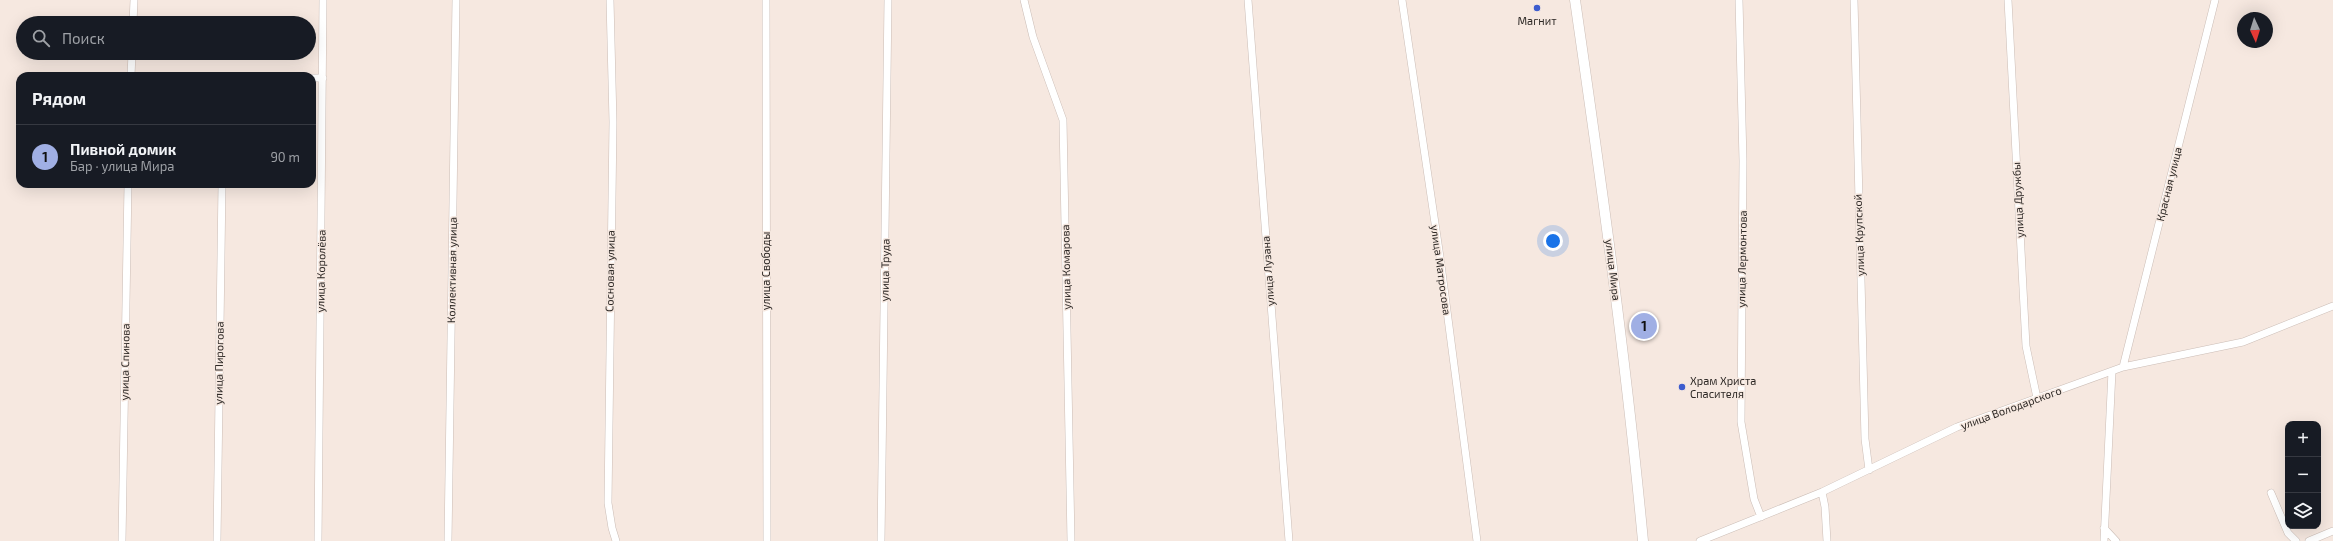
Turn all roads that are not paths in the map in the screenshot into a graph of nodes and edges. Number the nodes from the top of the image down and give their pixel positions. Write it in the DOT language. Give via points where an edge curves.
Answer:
graph roads {
  1 [pos="134,0"];
  2 [pos="323,0"];
  3 [pos="456,0"];
  4 [pos="610,0"];
  5 [pos="766,0"];
  6 [pos="888,0"];
  7 [pos="1024,0"];
  8 [pos="1248,0"];
  9 [pos="1402,0"];
  10 [pos="1575,0"];
  11 [pos="1739,0"];
  12 [pos="1854,0"];
  13 [pos="2008,0"];
  14 [pos="2215,0"];
  15 [pos="133,16"];
  16 [pos="132,60"];
  17 [pos="131,72"];
  18 [pos="316,78"];
  19 [pos="323,78"];
  20 [pos="128,188"];
  21 [pos="222,188"];
  22 [pos="2333,306"];
  23 [pos="2123,367"];
  24 [pos="2112,371"];
  25 [pos="2038,398"];
  26 [pos="1869,470"];
  27 [pos="1822,492"];
  28 [pos="2271,493"];
  29 [pos="1761,517"];
  30 [pos="2104,528"];
  31 [pos="2333,531"];
  32 [pos="122,541"];
  33 [pos="217,541"];
  34 [pos="318,541"];
  35 [pos="448,541"];
  36 [pos="616,541"];
  37 [pos="767,541"];
  38 [pos="881,541"];
  39 [pos="1071,541"];
  40 [pos="1289,541"];
  41 [pos="1477,541"];
  42 [pos="1643,541"];
  43 [pos="1700,541"];
  44 [pos="1827,541"];
  45 [pos="2104,541"];
  46 [pos="2116,541"];
  47 [pos="2296,541"];
  48 [pos="2309,541"];
  1 -- 15 [label="street"];
  2 -- 19 [label="street, улица Королёва"];
  3 -- 35 [label="street, Коллективная улица"];
  4 -- 36 [label="street, Сосновая улица" via="613,122 608,503"];
  5 -- 37 [label="street, улица Свободы"];
  6 -- 38 [label="street, улица Труда"];
  7 -- 39 [label="street, улица Комарова" via="1033,37 1063,120"];
  8 -- 40 [label="street, улица Лузана"];
  9 -- 41 [label="street, улица Матросова" via="1442,272"];
  10 -- 42 [label="main road, улица Мира" via="1611,253 1631,413"];
  11 -- 29 [label="street, улица Лермонтова" via="1743,162 1741,422 1754,499"];
  12 -- 26 [label="street, улица Крупской" via="1865,439"];
  13 -- 25 [label="street, улица Дружбы" via="2026,346"];
  14 -- 23 [label="street, Красная улица"];
  16 -- 17 [label="street"];
  18 -- 19 [label="street"];
  19 -- 34 [label="street, улица Королёва"];
  20 -- 32 [label="street, улица Спинова"];
  21 -- 33 [label="street, улица Пирогова"];
  22 -- 23 [label="street, улица Володарского" via="2243,342"];
  23 -- 24 [label="street, улица Володарского"];
  24 -- 25 [label="street, улица Володарского"];
  24 -- 30 [label="street"];
  25 -- 26 [label="street, улица Володарского" via="1957,427"];
  26 -- 27 [label="street, улица Володарского"];
  27 -- 29 [label="street, улица Володарского"];
  27 -- 44 [label="street" via="1826,507"];
  28 -- 47 [label="street" via="2288,533"];
  29 -- 43 [label="street, улица Володарского"];
  30 -- 45 [label="street"];
  30 -- 46 [label="street"];
  31 -- 48 [label="street"];
}
